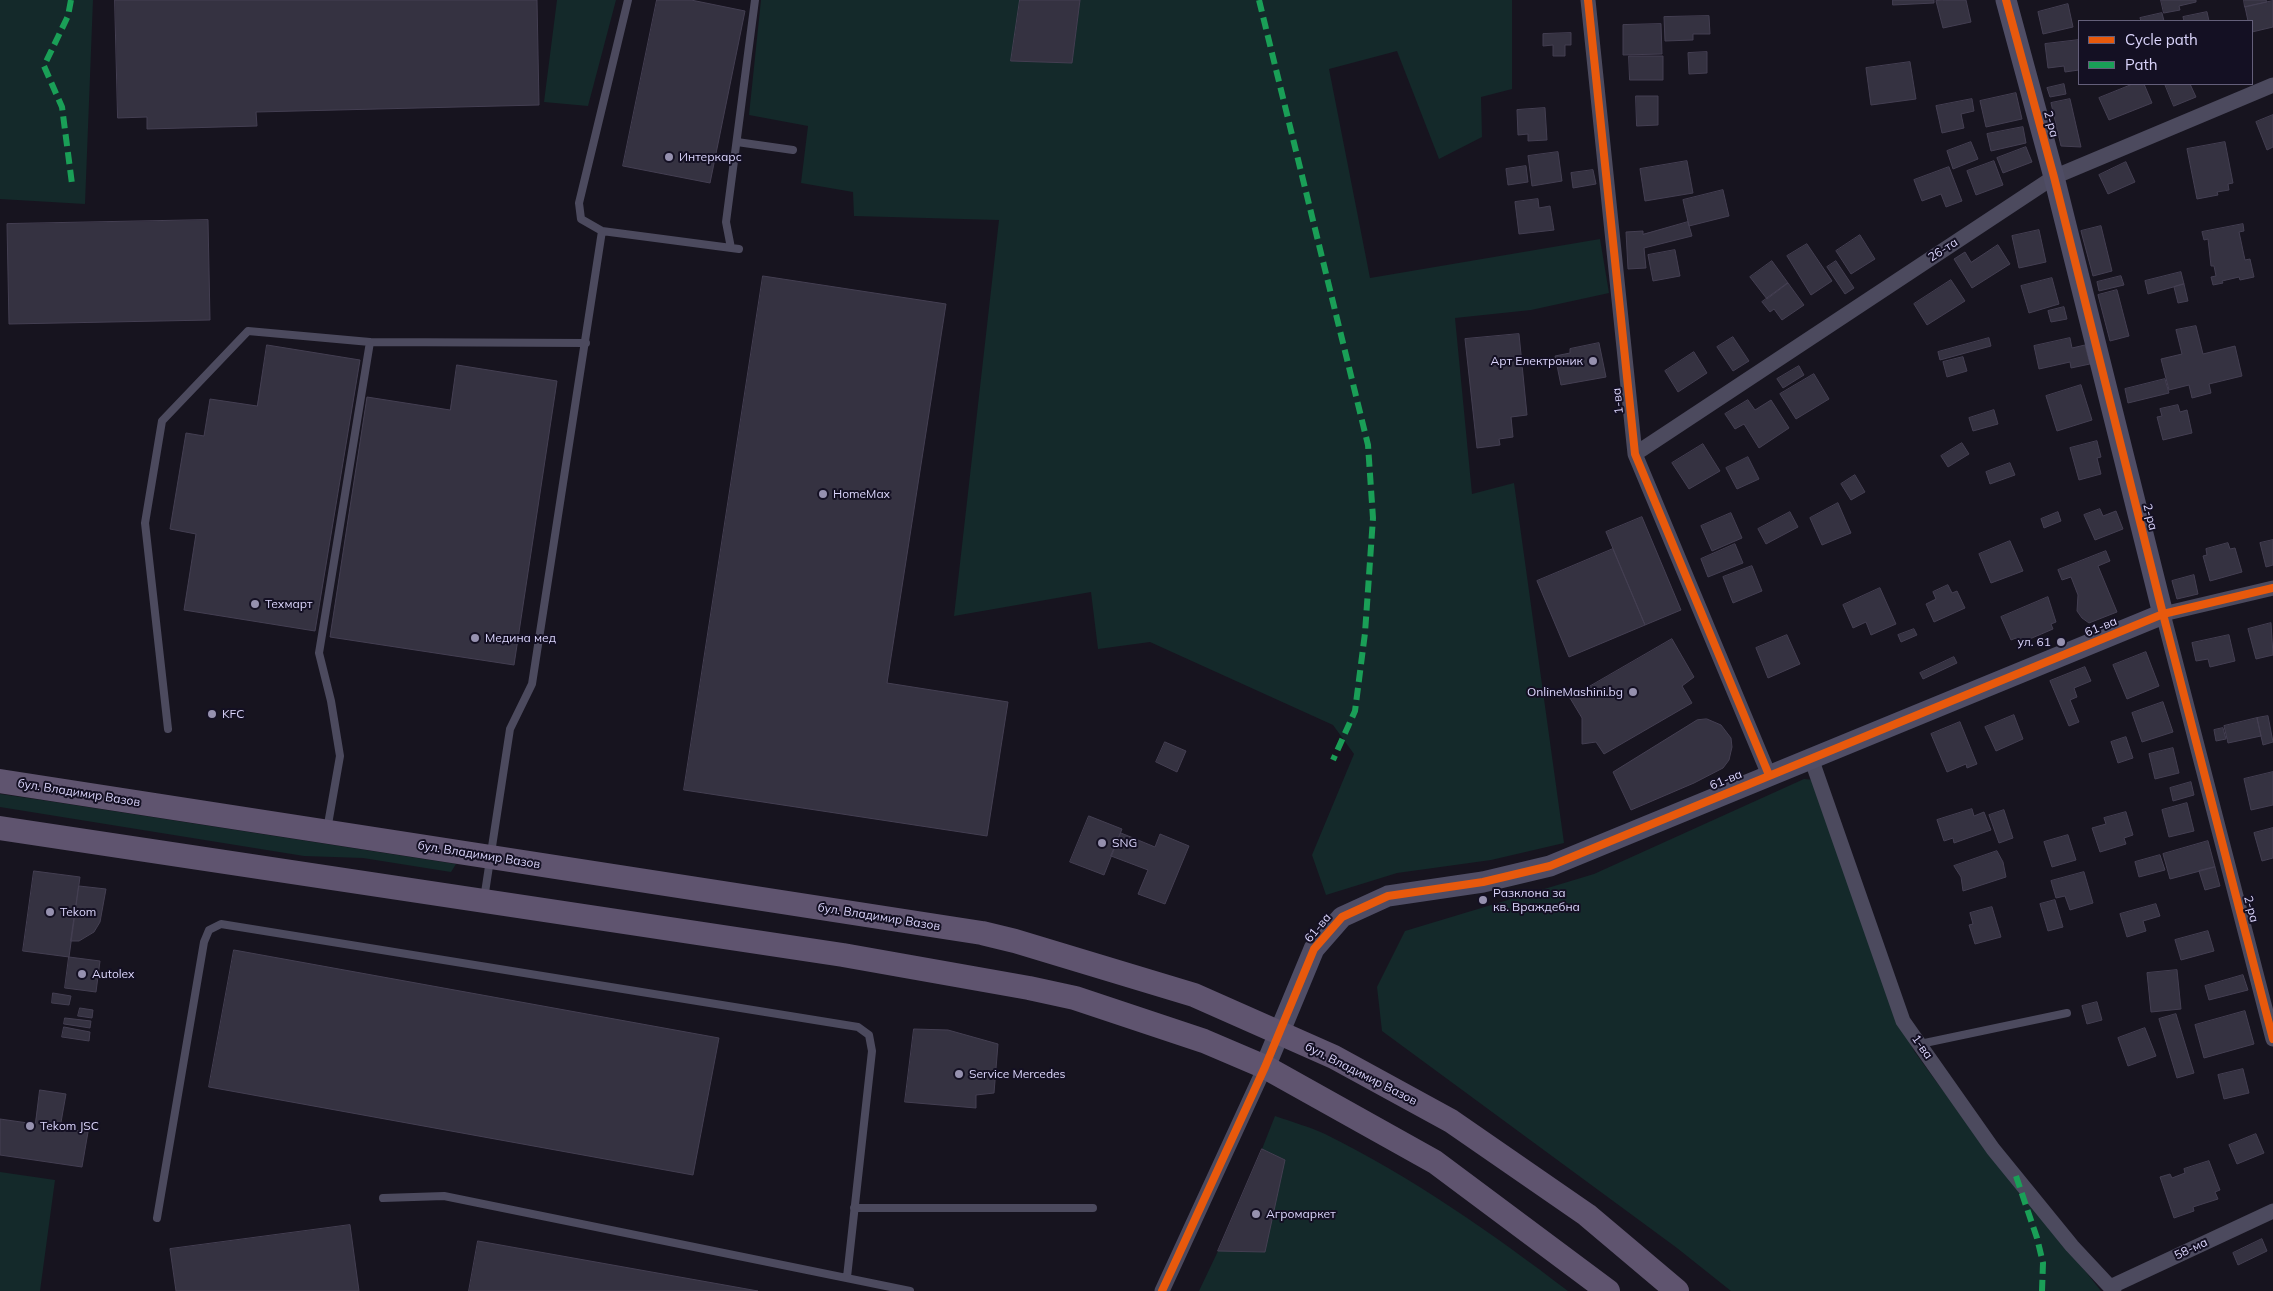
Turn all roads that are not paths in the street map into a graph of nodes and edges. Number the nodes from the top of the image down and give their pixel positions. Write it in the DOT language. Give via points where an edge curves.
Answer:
graph roads {
  1 [pos="628,0"];
  2 [pos="755,0"];
  3 [pos="1588,0"];
  4 [pos="2006,0"];
  5 [pos="2273,85"];
  6 [pos="737,142"];
  7 [pos="793,150"];
  8 [pos="2054,177"];
  9 [pos="602,231"];
  10 [pos="370,342"];
  11 [pos="586,343"];
  12 [pos="1635,454"];
  13 [pos="2273,588"];
  14 [pos="2162,614"];
  15 [pos="168,729"];
  16 [pos="1812,758"];
  17 [pos="1769,775"];
  18 [pos="0,781"];
  19 [pos="0,828"];
  20 [pos="327,831"];
  21 [pos="491,857"];
  22 [pos="484,902"];
  23 [pos="2067,1013"];
  24 [pos="1280,1033"];
  25 [pos="2273,1039"];
  26 [pos="1920,1044"];
  27 [pos="1265,1066"];
  28 [pos="383,1198"];
  29 [pos="854,1208"];
  30 [pos="1093,1208"];
  31 [pos="2273,1211"];
  32 [pos="157,1218"];
  33 [pos="847,1276"];
  34 [pos="885,1288"];
  35 [pos="2112,1289"];
  36 [pos="1676,1290"];
  37 [pos="910,1291"];
  38 [pos="1162,1291"];
  39 [pos="1608,1291"];
  1 -- 9 [label="lane" via="579,203 581,219"];
  2 -- 6 [label="lane"];
  3 -- 12 [label="street, 1-ва"];
  4 -- 8 [label="street, 2-ра"];
  5 -- 8 [label="street, 26-та"];
  6 -- 7 [label="lane"];
  6 -- 9 [label="lane" via="726,222 735,248"];
  8 -- 12 [label="street, 26-та"];
  8 -- 14 [label="street, 2-ра"];
  9 -- 11 [label="lane"];
  10 -- 11 [label="lane"];
  10 -- 15 [label="lane" via="248,331 162,421 145,523"];
  10 -- 20 [label="lane" via="319,653 340,756"];
  11 -- 21 [label="lane" via="532,684 510,729"];
  12 -- 17 [label="street, 1-ва"];
  13 -- 14 [label="street, 61-ва"];
  14 -- 16 [label="street, 61-ва"];
  14 -- 25 [label="street, 2-ра"];
  16 -- 17 [label="street, 61-ва"];
  16 -- 26 [label="street, 1-ва" via="1903,1021"];
  17 -- 24 [label="street, 61-ва" via="1550,866 1483,882 1388,896 1342,917 1314,949"];
  18 -- 20 [label="main road, бул. Владимир Вазов"];
  19 -- 22 [label="main road"];
  20 -- 21 [label="main road, бул. Владимир Вазов"];
  21 -- 22 [label="lane"];
  21 -- 24 [label="main road, бул. Владимир Вазов" via="982,933 1194,995"];
  22 -- 27 [label="main road" via="843,955 1029,988 1133,1016"];
  23 -- 26 [label="lane"];
  24 -- 27 [label="street, 61-ва"];
  24 -- 36 [label="main road, бул. Владимир Вазов" via="1334,1057 1451,1121 1587,1215"];
  26 -- 35 [label="street, 1-ва" via="1993,1149 2072,1246"];
  27 -- 38 [label="street"];
  27 -- 39 [label="main road" via="1435,1162"];
  28 -- 33 [label="lane" via="444,1196"];
  29 -- 30 [label="lane"];
  29 -- 32 [label="lane" via="872,1050 869,1035 858,1027 221,924 209,930 204,942"];
  29 -- 33 [label="lane"];
  31 -- 35 [label="street, 58-ма"];
  33 -- 34 [label="lane"];
  34 -- 37 [label="lane"];
}
